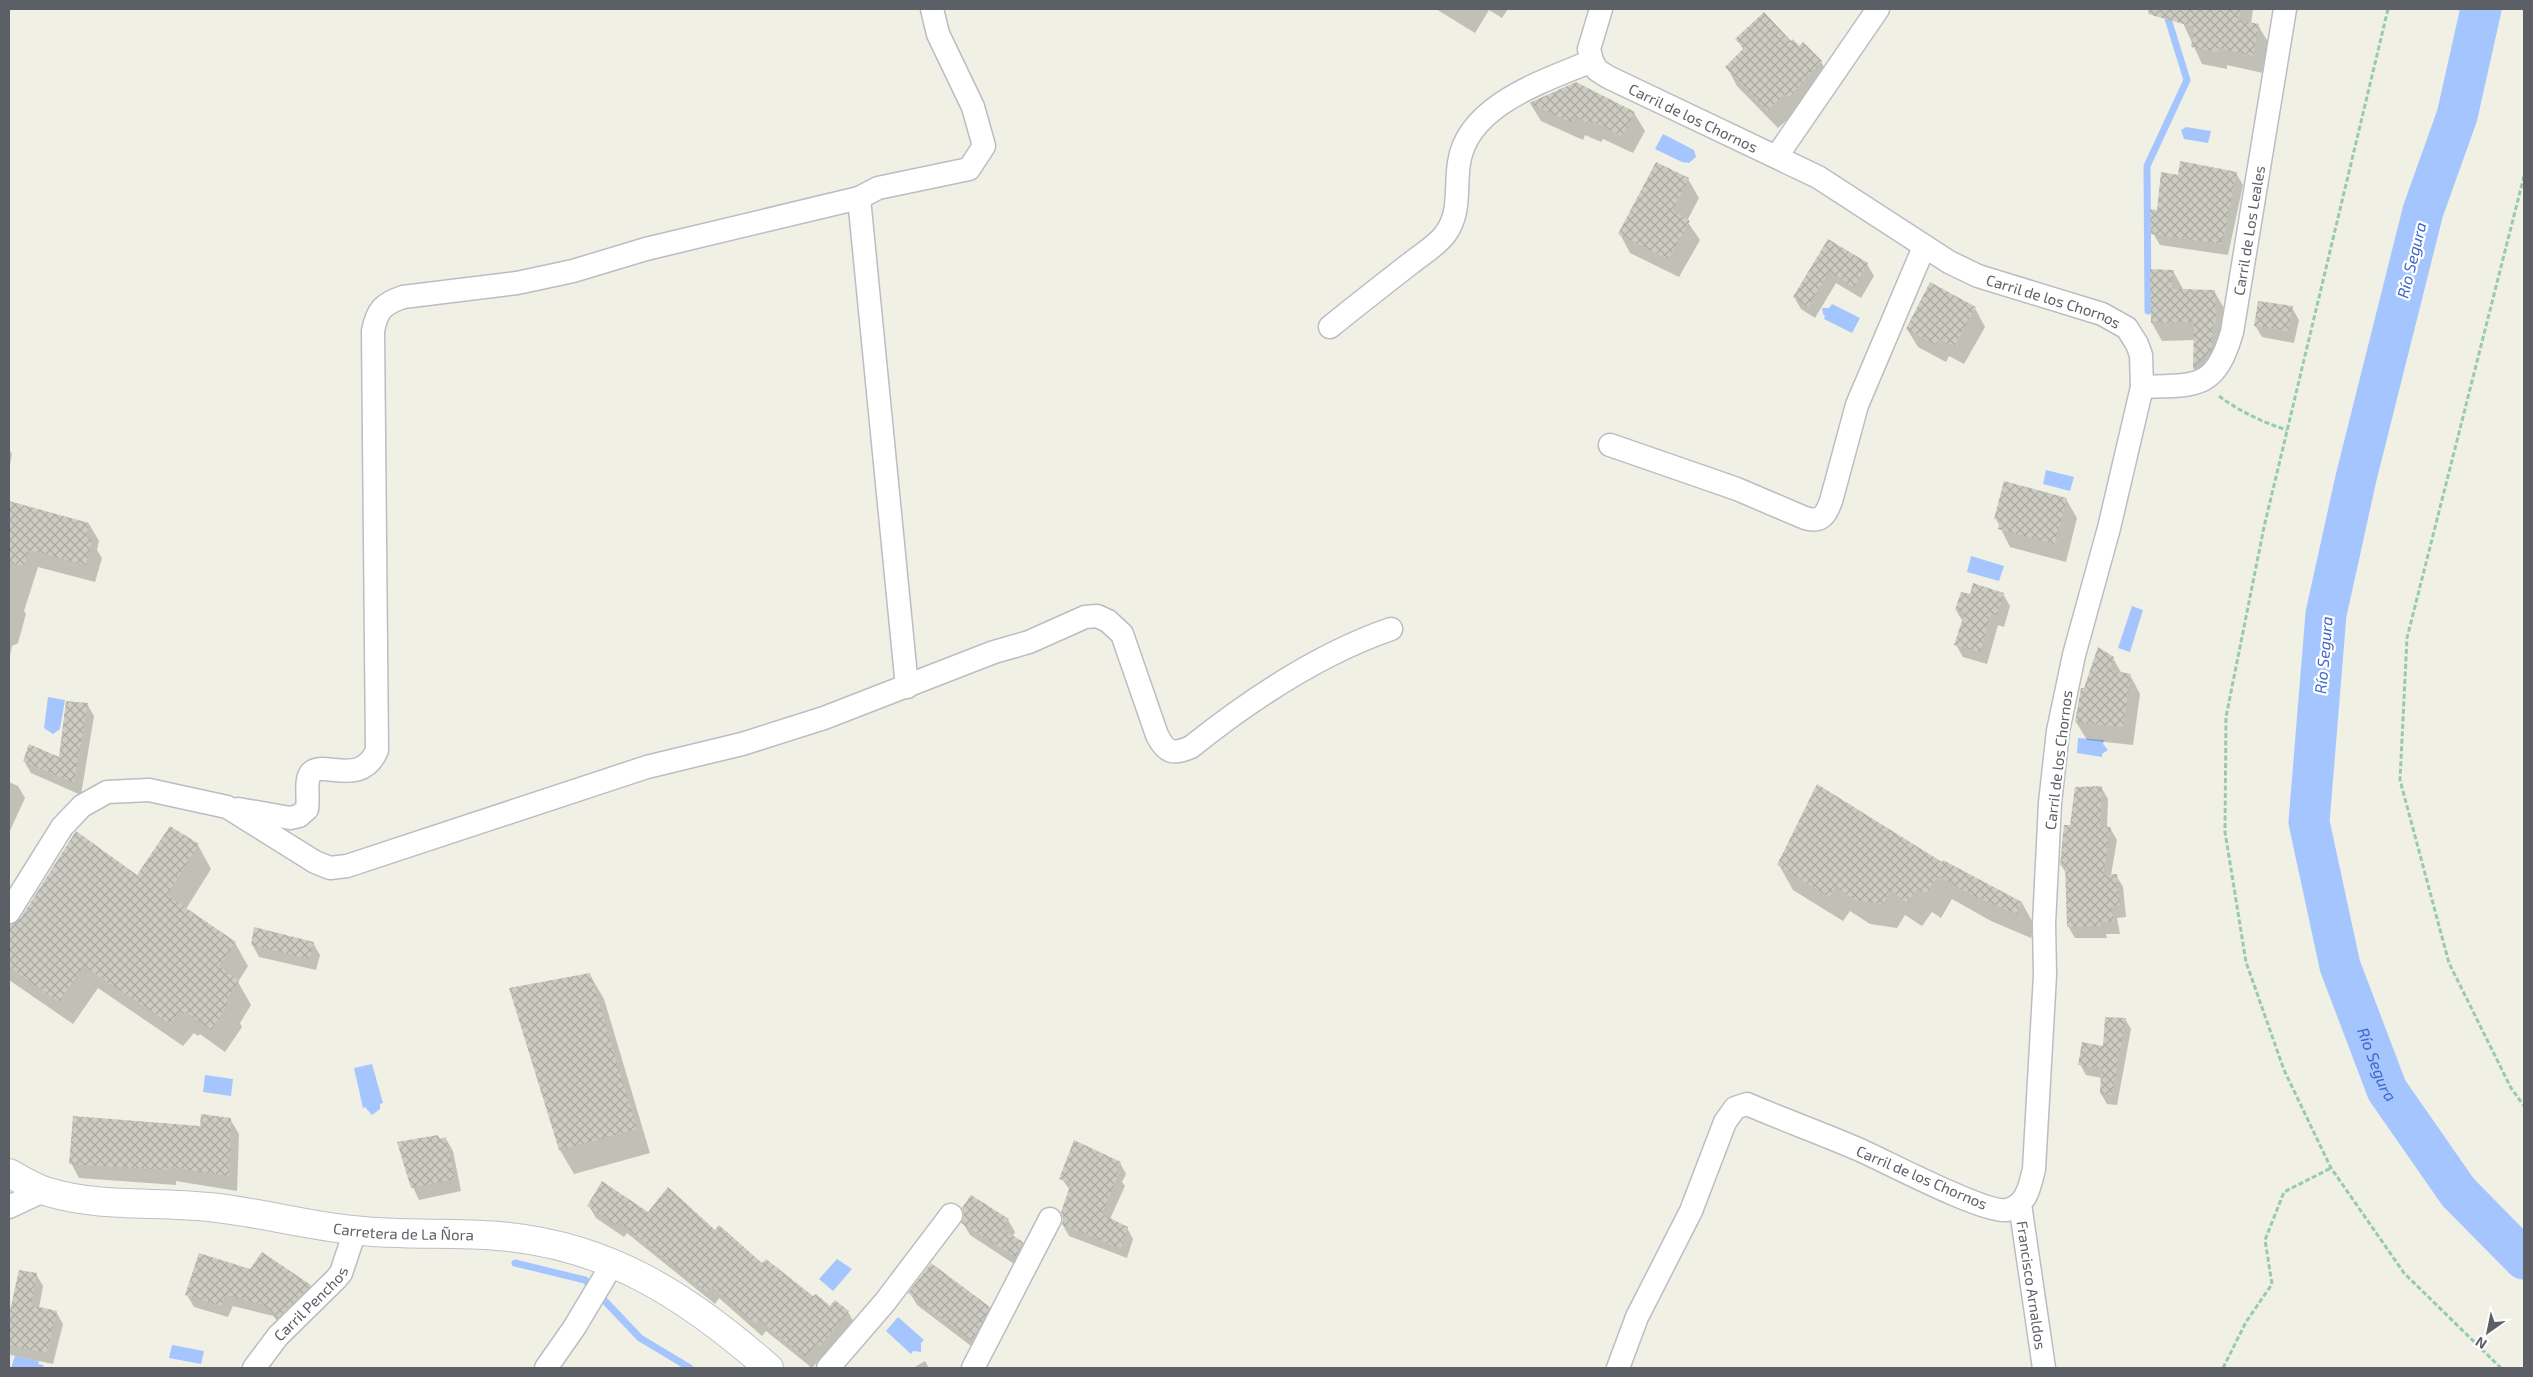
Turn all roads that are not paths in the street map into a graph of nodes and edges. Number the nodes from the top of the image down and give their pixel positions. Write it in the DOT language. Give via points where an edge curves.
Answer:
graph roads {
  1 [pos="932,9"];
  2 [pos="1601,9"];
  3 [pos="1878,9"];
  4 [pos="2284,9"];
  5 [pos="1592,61"];
  6 [pos="1777,156"];
  7 [pos="859,198"];
  8 [pos="1924,247"];
  9 [pos="1330,326"];
  10 [pos="2142,388"];
  11 [pos="1610,445"];
  12 [pos="1391,628"];
  13 [pos="907,687"];
  14 [pos="227,807"];
  15 [pos="299,816"];
  16 [pos="300,854"];
  17 [pos="9,912"];
  18 [pos="9,1173"];
  19 [pos="43,1191"];
  20 [pos="2020,1204"];
  21 [pos="9,1207"];
  22 [pos="951,1215"];
  23 [pos="1050,1218"];
  24 [pos="354,1231"];
  25 [pos="602,1281"];
  26 [pos="254,1368"];
  27 [pos="546,1368"];
  28 [pos="769,1368"];
  29 [pos="828,1368"];
  30 [pos="973,1368"];
  31 [pos="1618,1368"];
  32 [pos="2044,1368"];
  1 -- 7 [label="street" via="938,34 973,107 984,146 969,169 878,188"];
  2 -- 5 [label="street" via="1590,49"];
  3 -- 6 [label="street"];
  4 -- 10 [label="street, Carril de Los Leales" via="2232,332 2225,355 2214,372 2204,380"];
  5 -- 6 [label="street, Carril de los Chornos" via="1597,70 1608,77"];
  5 -- 9 [label="street" via="1512,98 1480,120 1462,148 1456,212 1444,235"];
  6 -- 8 [label="street, Carril de los Chornos" via="1851,197"];
  7 -- 13 [label="street"];
  7 -- 15 [label="street" via="646,249 572,271 517,282 403,297 388,302 380,309 374,331 377,750 365,768 312,772 307,809"];
  8 -- 10 [label="street, Carril de los Chornos" via="1978,276 2118,322 2134,335 2141,355"];
  8 -- 11 [label="street" via="1857,405 1831,501 1821,519 1805,518 1738,489"];
  10 -- 20 [label="street, Carril de los Chornos" via="2074,655 2058,731 2050,803 2034,1168 2029,1191"];
  12 -- 13 [label="street" via="1336,651 1258,698 1191,747 1179,752 1168,751 1157,735 1122,634 1116,626 1097,616 1073,620 1029,642 994,652"];
  13 -- 16 [label="street" via="824,718 742,744 647,767 353,864 330,868"];
  14 -- 15 [label="street" via="290,818"];
  14 -- 16 [label="street"];
  14 -- 17 [label="street" via="148,790 107,792 82,806 62,827"];
  15 -- 16 [label="street" via="288,832 292,845"];
  18 -- 19 [label="main road, Carretera de La Ñora"];
  19 -- 21 [label="street"];
  19 -- 24 [label="main road, Carretera de La Ñora" via="85,1201 210,1207"];
  20 -- 31 [label="street, Carril de los Chornos" via="2006,1210 1981,1205 1747,1104 1735,1108 1726,1122 1691,1211 1637,1317"];
  20 -- 32 [label="street, Francisco Arnaldos"];
  22 -- 29 [label="street" via="885,1302"];
  23 -- 30 [label="street"];
  24 -- 25 [label="main road, Carretera de La Ñora" via="499,1236 559,1244"];
  24 -- 26 [label="street, Carril Penchos" via="341,1273 278,1336"];
  25 -- 27 [label="street"];
  25 -- 28 [label="main road, Carretera de La Ñora" via="636,1273 687,1304"];
}
